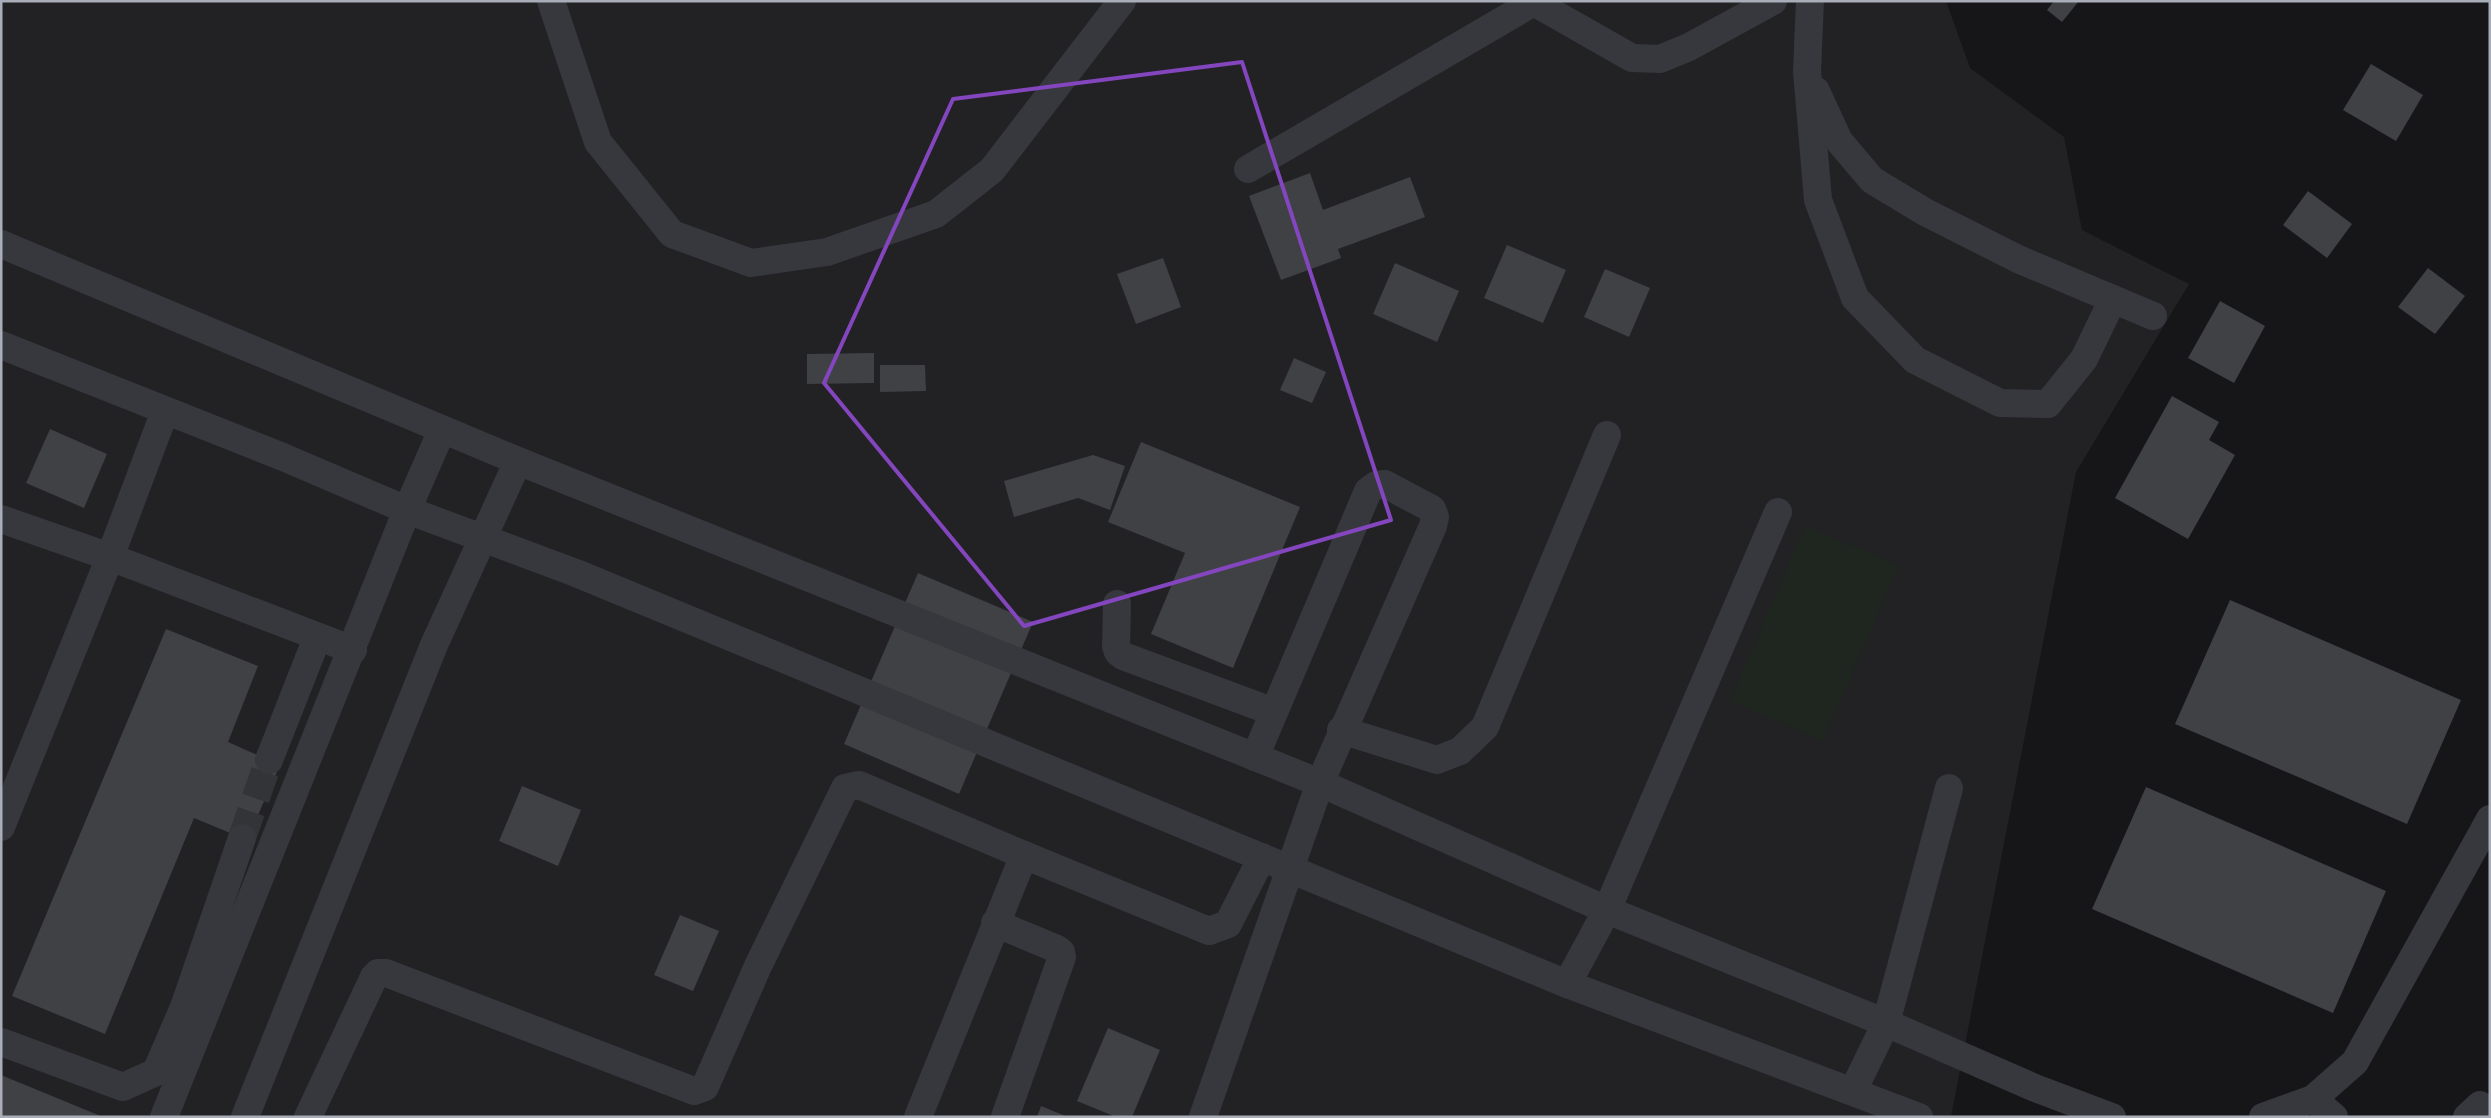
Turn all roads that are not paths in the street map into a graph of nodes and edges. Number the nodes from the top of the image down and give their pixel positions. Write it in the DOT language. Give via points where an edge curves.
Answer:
graph roads {
  1 [pos="551,1"];
  2 [pos="1122,1"];
  3 [pos="1773,1"];
  4 [pos="1810,1"];
  5 [pos="1533,2"];
  6 [pos="1807,71"];
  7 [pos="1248,169"];
  8 [pos="1,244"];
  9 [pos="2113,299"];
  10 [pos="2153,316"];
  11 [pos="1,345"];
  12 [pos="165,411"];
  13 [pos="442,430"];
  14 [pos="1607,435"];
  15 [pos="518,461"];
  16 [pos="407,510"];
  17 [pos="1778,512"];
  18 [pos="1,519"];
  19 [pos="481,538"];
  20 [pos="110,557"];
  21 [pos="1117,604"];
  22 [pos="317,638"];
  23 [pos="353,650"];
  24 [pos="1274,712"];
  25 [pos="1342,730"];
  26 [pos="1254,757"];
  27 [pos="270,760"];
  28 [pos="1320,783"];
  29 [pos="1949,788"];
  30 [pos="2490,819"];
  31 [pos="1,826"];
  32 [pos="242,838"];
  33 [pos="1024,855"];
  34 [pos="1262,857"];
  35 [pos="1290,868"];
  36 [pos="1606,910"];
  37 [pos="995,923"];
  38 [pos="1567,984"];
  39 [pos="1886,1023"];
  40 [pos="1,1042"];
  41 [pos="1853,1091"];
  42 [pos="2313,1099"];
  43 [pos="2490,1113"];
  44 [pos="164,1117"];
  45 [pos="245,1117"];
  46 [pos="308,1117"];
  47 [pos="918,1117"];
  48 [pos="1005,1117"];
  49 [pos="1203,1117"];
  50 [pos="1919,1117"];
  51 [pos="2112,1117"];
  52 [pos="2263,1117"];
  53 [pos="2334,1117"];
  54 [pos="2468,1117"];
  1 -- 2 [label="lane" via="598,142 672,234 751,263 827,252 936,214 992,170"];
  3 -- 5 [label="lane" via="1689,47 1660,59 1632,58"];
  4 -- 6 [label="lane"];
  5 -- 7 [label="lane"];
  6 -- 9 [label="lane" via="1838,141 1872,180 1925,212 2018,259"];
  6 -- 9 [label="lane" via="1818,200 1855,298 1915,360 2000,403 2048,404 2084,359"];
  8 -- 13 [label="lane"];
  9 -- 10 [label="lane"];
  11 -- 12 [label="lane"];
  12 -- 16 [label="lane"];
  12 -- 20 [label="lane"];
  13 -- 15 [label="lane"];
  13 -- 16 [label="lane"];
  14 -- 25 [label="lane" via="1485,728 1460,751 1437,760"];
  15 -- 19 [label="lane"];
  15 -- 26 [label="lane"];
  16 -- 19 [label="lane"];
  16 -- 23 [label="lane"];
  17 -- 36 [label="lane"];
  18 -- 20 [label="lane"];
  19 -- 34 [label="lane" via="676,614"];
  19 -- 45 [label="lane" via="434,644"];
  20 -- 22 [label="lane"];
  20 -- 31 [label="lane"];
  21 -- 24 [label="lane" via="1116,646 1123,656"];
  22 -- 23 [label="lane"];
  22 -- 27 [label="lane"];
  23 -- 44 [label="lane"];
  24 -- 25 [label="lane" via="1368,491 1376,485 1385,484 1432,509 1435,517"];
  24 -- 26 [label="lane"];
  25 -- 28 [label="lane"];
  26 -- 28 [label="lane"];
  28 -- 35 [label="lane"];
  28 -- 36 [label="lane"];
  29 -- 39 [label="lane"];
  30 -- 42 [label="lane" via="2354,1062"];
  32 -- 40 [label="lane" via="184,1006 156,1072 123,1086"];
  33 -- 34 [label="lane" via="1209,931 1228,924"];
  33 -- 37 [label="lane"];
  33 -- 46 [label="lane" via="859,785 845,788 758,966 705,1088 694,1091 386,973 378,973"];
  34 -- 35 [label="lane"];
  35 -- 38 [label="lane"];
  35 -- 49 [label="lane"];
  36 -- 38 [label="lane"];
  36 -- 39 [label="lane"];
  37 -- 47 [label="lane"];
  37 -- 48 [label="lane" via="1057,949 1062,957"];
  38 -- 41 [label="lane"];
  39 -- 41 [label="lane"];
  39 -- 51 [label="lane" via="2035,1088"];
  41 -- 50 [label="lane"];
  42 -- 52 [label="lane"];
  42 -- 53 [label="lane"];
  43 -- 54 [label="lane" via="2480,1105"];
}
